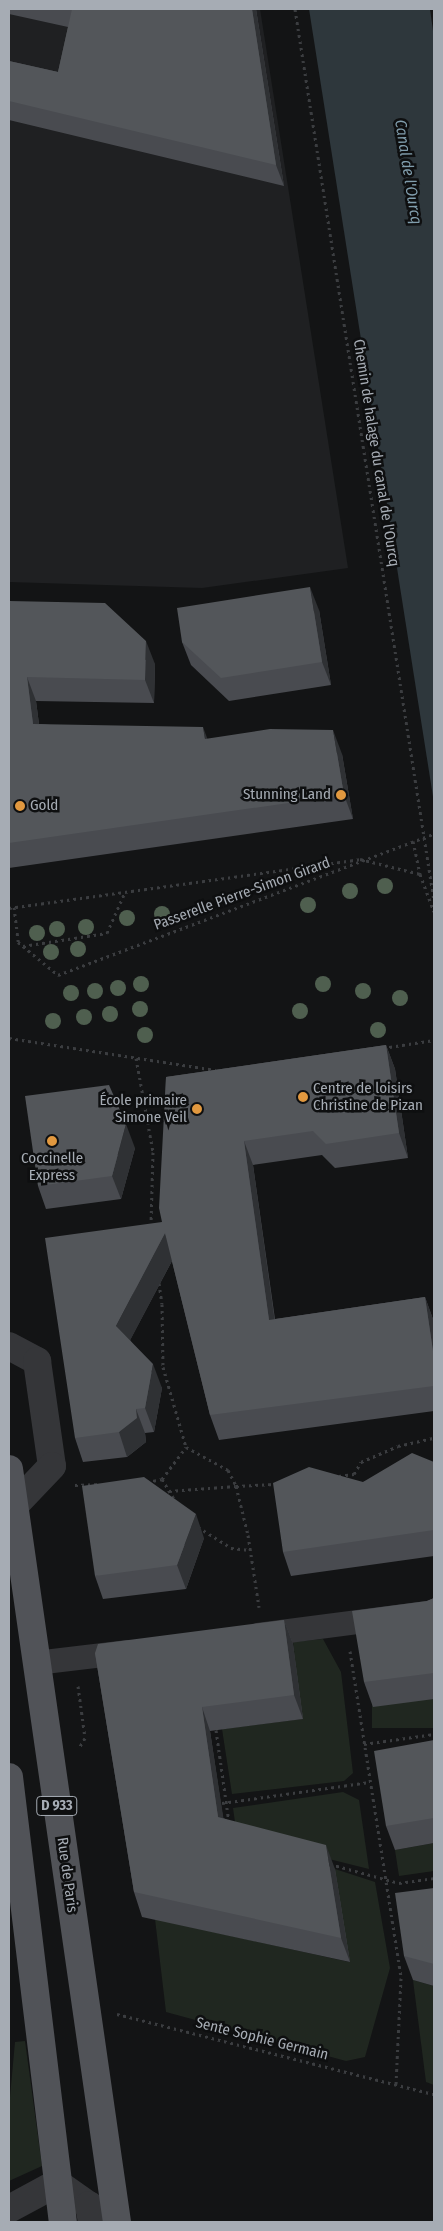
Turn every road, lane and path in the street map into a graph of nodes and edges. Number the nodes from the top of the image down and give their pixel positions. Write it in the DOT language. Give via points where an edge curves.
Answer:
graph roads {
  1 [pos="295,9"];
  2 [pos="434,834"];
  3 [pos="413,841"];
  4 [pos="420,874"];
  5 [pos="125,892"];
  6 [pos="434,901"];
  7 [pos="14,907"];
  8 [pos="9,908"];
  9 [pos="434,912"];
  10 [pos="23,946"];
  11 [pos="9,1038"];
  12 [pos="434,1040"];
  13 [pos="375,1049"];
  14 [pos="136,1058"];
  15 [pos="218,1070"];
  16 [pos="151,1230"];
  17 [pos="158,1277"];
  18 [pos="9,1346"];
  19 [pos="434,1438"];
  20 [pos="186,1447"];
  21 [pos="9,1469"];
  22 [pos="336,1477"];
  23 [pos="162,1479"];
  24 [pos="145,1482"];
  25 [pos="86,1484"];
  26 [pos="103,1484"];
  27 [pos="278,1484"];
  28 [pos="236,1486"];
  29 [pos="169,1491"];
  30 [pos="14,1506"];
  31 [pos="179,1506"];
  32 [pos="196,1525"];
  33 [pos="251,1550"];
  34 [pos="434,1612"];
  35 [pos="345,1623"];
  36 [pos="264,1634"];
  37 [pos="234,1638"];
  38 [pos="147,1649"];
  39 [pos="36,1663"];
  40 [pos="216,1730"];
  41 [pos="434,1734"];
  42 [pos="364,1744"];
  43 [pos="9,1777"];
  44 [pos="370,1782"];
  45 [pos="224,1802"];
  46 [pos="229,1829"];
  47 [pos="322,1862"];
  48 [pos="434,1878"];
  49 [pos="386,1879"];
  50 [pos="86,2003"];
  51 [pos="396,2084"];
  52 [pos="434,2094"];
  53 [pos="57,2183"];
  54 [pos="9,2209"];
  55 [pos="63,2222"];
  56 [pos="92,2222"];
  57 [pos="117,2222"];
  1 -- 6 [label="path, Chemin de halage du canal de l'Ourcq"];
  2 -- 3 [label="path, Passerelle Pierre-Simon Girard, bridge"];
  3 -- 4 [label="path"];
  3 -- 10 [label="path, Passerelle Pierre-Simon Girard, bridge" via="58,975"];
  4 -- 5 [label="path" via="360,859"];
  4 -- 9 [label="path"];
  5 -- 7 [label="path"];
  5 -- 10 [label="path" via="107,933"];
  7 -- 8 [label="path"];
  7 -- 10 [label="path" via="18,942"];
  11 -- 14 [label="path"];
  12 -- 13 [label="path"];
  14 -- 15 [label="path"];
  14 -- 16 [label="path" via="153,1152"];
  17 -- 20 [label="path" via="164,1367"];
  18 -- 30 [label="street" via="37,1361 52,1466"];
  19 -- 22 [label="path" via="398,1446 361,1462 354,1474"];
  20 -- 23 [label="path"];
  20 -- 28 [label="path" via="228,1470"];
  21 -- 30 [label="main road, Rue de Paris / D 933"];
  23 -- 24 [label="path"];
  23 -- 29 [label="path"];
  25 -- 26 [label="path"];
  27 -- 28 [label="path"];
  28 -- 29 [label="path"];
  28 -- 33 [label="path"];
  29 -- 31 [label="path"];
  30 -- 39 [label="main road, Rue de Paris / D 933"];
  32 -- 33 [label="path" via="231,1548"];
  33 -- 36 [label="path"];
  34 -- 35 [label="street"];
  35 -- 36 [label="street"];
  35 -- 42 [label="path"];
  36 -- 37 [label="street"];
  38 -- 39 [label="street"];
  39 -- 50 [label="main road, Rue de Paris / D 933"];
  40 -- 45 [label="path"];
  41 -- 42 [label="path"];
  42 -- 44 [label="path"];
  43 -- 53 [label="main road, D 933"];
  44 -- 45 [label="path"];
  44 -- 49 [label="path"];
  45 -- 46 [label="path"];
  47 -- 49 [label="path"];
  48 -- 49 [label="path" via="399,1883"];
  49 -- 51 [label="path" via="401,1978"];
  50 -- 51 [label="path, Sente Sophie Germain" via="122,2015"];
  50 -- 57 [label="main road, Rue de Paris / D 933"];
  51 -- 52 [label="path, Sente Sophie Germain"];
  53 -- 54 [label="street"];
  53 -- 55 [label="main road, D 933"];
  53 -- 56 [label="street" via="90,2205"];
}
